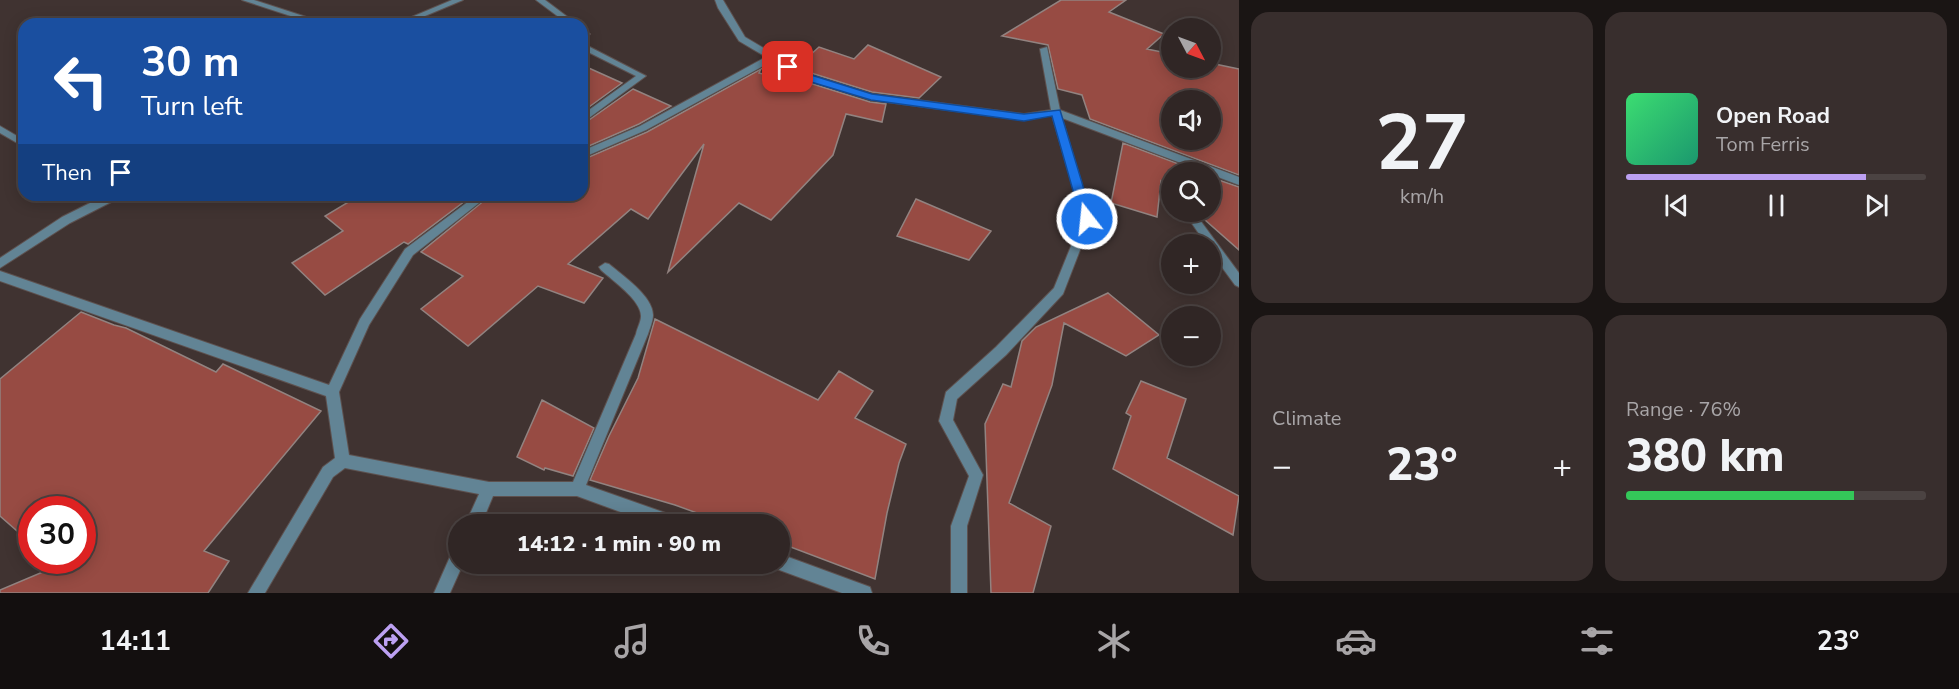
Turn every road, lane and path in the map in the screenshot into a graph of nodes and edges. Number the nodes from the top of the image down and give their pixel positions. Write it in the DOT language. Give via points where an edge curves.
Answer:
graph roads {
  1 [pos="246,0"];
  2 [pos="459,0"];
  3 [pos="540,0"];
  4 [pos="719,0"];
  5 [pos="304,18"];
  6 [pos="414,18"];
  7 [pos="565,18"];
  8 [pos="588,49"];
  9 [pos="1044,49"];
  10 [pos="772,57"];
  11 [pos="1056,112"];
  12 [pos="588,116"];
  13 [pos="0,129"];
  14 [pos="18,140"];
  15 [pos="588,152"];
  16 [pos="1184,162"];
  17 [pos="1221,175"];
  18 [pos="1239,181"];
  19 [pos="98,201"];
  20 [pos="476,201"];
  21 [pos="1196,222"];
  22 [pos="0,264"];
  23 [pos="605,267"];
  24 [pos="0,276"];
  25 [pos="1239,282"];
  26 [pos="332,392"];
  27 [pos="344,460"];
  28 [pos="489,489"];
  29 [pos="577,489"];
  30 [pos="478,514"];
  31 [pos="646,514"];
  32 [pos="790,566"];
  33 [pos="451,574"];
  34 [pos="256,593"];
  35 [pos="442,593"];
  36 [pos="864,593"];
  37 [pos="959,593"];
  1 -- 5 [label="street"];
  2 -- 6 [label="street"];
  3 -- 7 [label="street"];
  4 -- 10 [label="street" via="742,39"];
  8 -- 12 [label="street" via="642,76"];
  9 -- 11 [label="street"];
  10 -- 11 [label="street" via="804,76 871,97 1024,117"];
  10 -- 15 [label="street" via="643,128"];
  11 -- 16 [label="street"];
  11 -- 37 [label="street" via="1087,219 1059,291 951,396 946,421 976,475 959,526"];
  13 -- 14 [label="street"];
  17 -- 18 [label="street"];
  19 -- 22 [label="street"];
  20 -- 26 [label="street" via="409,252 364,323"];
  21 -- 25 [label="street"];
  23 -- 29 [label="street" via="644,305 647,315"];
  24 -- 26 [label="street"];
  26 -- 27 [label="street"];
  27 -- 28 [label="street"];
  27 -- 34 [label="street" via="328,472"];
  28 -- 29 [label="street"];
  28 -- 30 [label="street"];
  29 -- 31 [label="street"];
  32 -- 36 [label="street"];
  33 -- 35 [label="street"];
}
